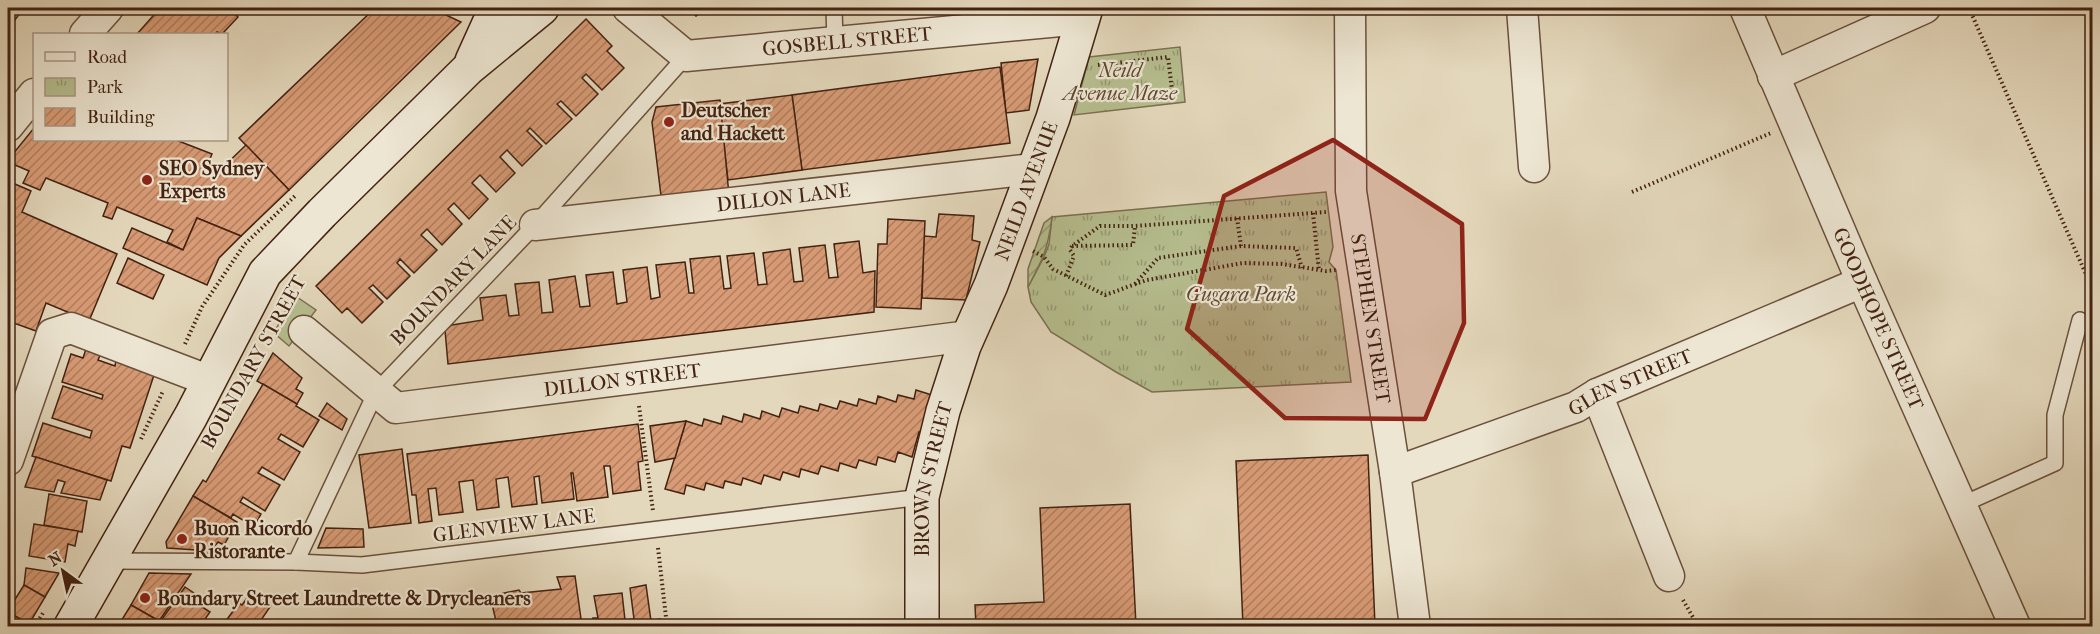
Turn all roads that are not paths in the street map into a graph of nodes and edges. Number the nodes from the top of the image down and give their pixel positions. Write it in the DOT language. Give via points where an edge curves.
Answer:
graph roads {
  1 [pos="108,8"];
  2 [pos="496,8"];
  3 [pos="542,8"];
  4 [pos="628,8"];
  5 [pos="834,8"];
  6 [pos="1350,8"];
  7 [pos="1522,8"];
  8 [pos="1746,8"];
  9 [pos="1925,8"];
  10 [pos="1084,13"];
  11 [pos="86,33"];
  12 [pos="835,43"];
  13 [pos="686,56"];
  14 [pos="469,68"];
  15 [pos="1773,76"];
  16 [pos="33,95"];
  17 [pos="8,126"];
  18 [pos="1534,167"];
  19 [pos="1033,169"];
  20 [pos="535,225"];
  21 [pos="1862,282"];
  22 [pos="2080,320"];
  23 [pos="304,331"];
  24 [pos="969,336"];
  25 [pos="210,381"];
  26 [pos="375,392"];
  27 [pos="1597,394"];
  28 [pos="8,460"];
  29 [pos="1395,472"];
  30 [pos="922,497"];
  31 [pos="1961,505"];
  32 [pos="109,561"];
  33 [pos="296,562"];
  34 [pos="1669,576"];
  35 [pos="71,627"];
  36 [pos="922,627"];
  37 [pos="1414,627"];
  38 [pos="2015,627"];
  1 -- 11 [label="street"];
  2 -- 14 [label="main road"];
  3 -- 14 [label="main road, BOUNDARY STREET"];
  4 -- 13 [label="street"];
  5 -- 12 [label="lane"];
  6 -- 29 [label="street, STEPHEN STREET" via="1351,191"];
  7 -- 18 [label="street"];
  8 -- 15 [label="street, GOODHOPE STREET"];
  9 -- 15 [label="street"];
  10 -- 12 [label="street, GOSBELL STREET"];
  10 -- 19 [label="main road, NEILD AVENUE" via="1053,118"];
  12 -- 13 [label="street, GOSBELL STREET"];
  13 -- 20 [label="lane, BOUNDARY LANE"];
  14 -- 25 [label="main road, BOUNDARY STREET" via="265,273"];
  15 -- 21 [label="street, GOODHOPE STREET"];
  16 -- 17 [label="street"];
  19 -- 20 [label="street, DILLON LANE"];
  19 -- 24 [label="main road, NEILD AVENUE"];
  20 -- 26 [label="lane, BOUNDARY LANE"];
  21 -- 27 [label="street, GLEN STREET"];
  21 -- 31 [label="street, GOODHOPE STREET"];
  22 -- 31 [label="lane" via="2055,414 2055,464"];
  23 -- 26 [label="street, DILLON STREET"];
  24 -- 26 [label="street, DILLON STREET" via="396,408"];
  24 -- 30 [label="main road, BROWN STREET" via="943,411"];
  25 -- 28 [label="street" via="71,328 52,334"];
  25 -- 32 [label="main road, BOUNDARY STREET"];
  26 -- 33 [label="lane, BOUNDARY LANE"];
  27 -- 29 [label="street, GLEN STREET" via="1576,407"];
  27 -- 34 [label="street"];
  29 -- 37 [label="street, STEPHEN STREET"];
  30 -- 33 [label="lane, GLENVIEW LANE" via="362,565"];
  30 -- 36 [label="main road, BROWN STREET"];
  31 -- 38 [label="street, GOODHOPE STREET"];
  32 -- 33 [label="lane, GLENVIEW LANE"];
  32 -- 35 [label="main road, BOUNDARY STREET"];
}
